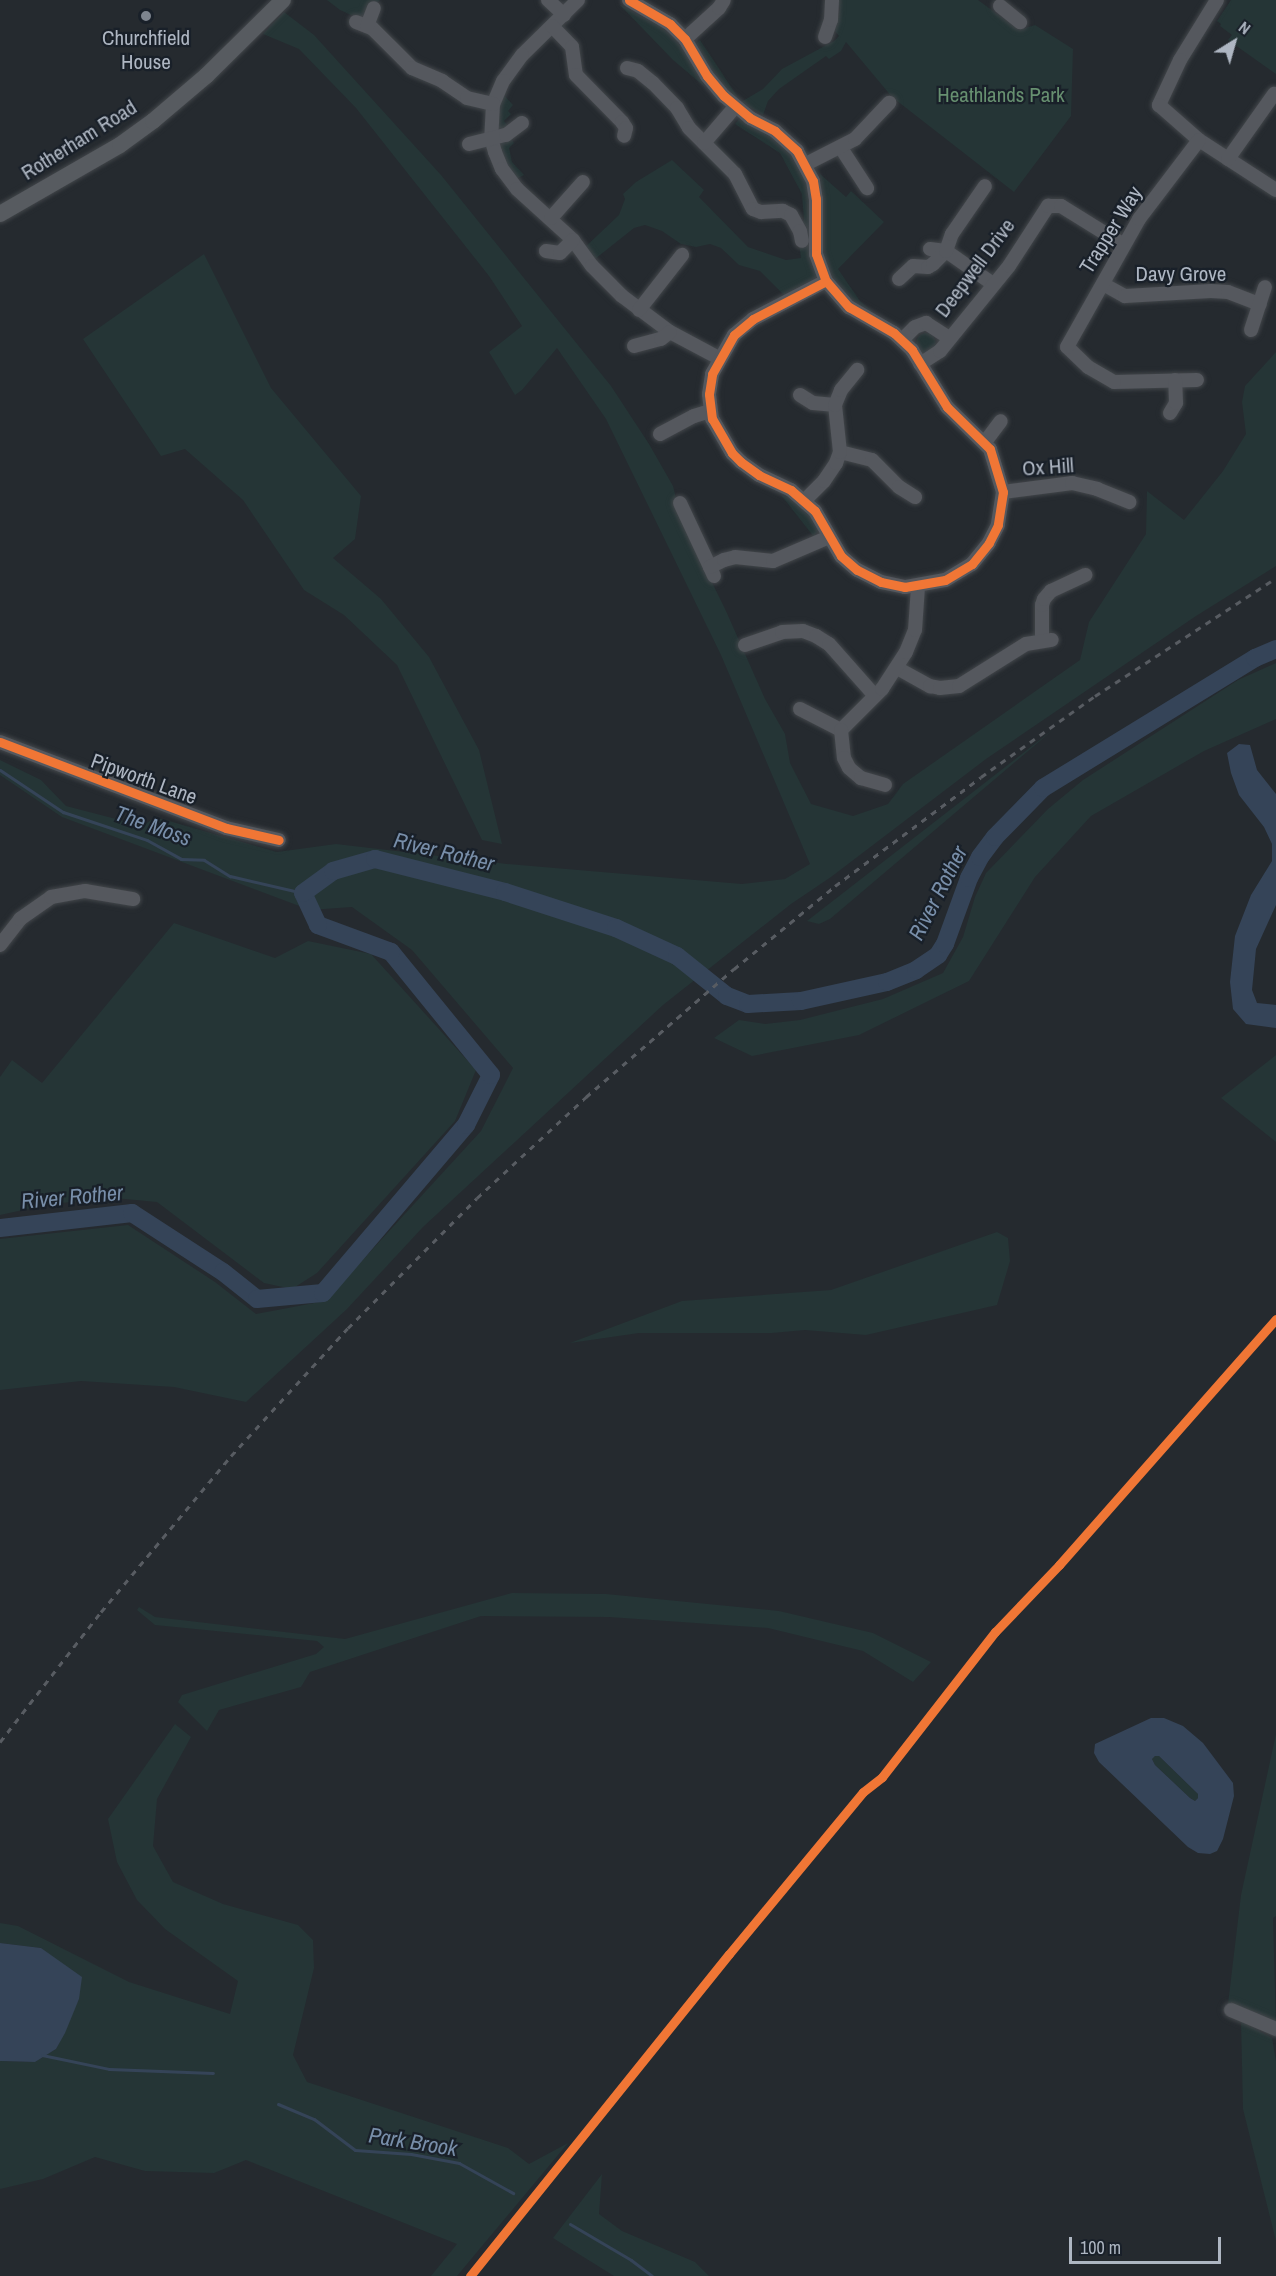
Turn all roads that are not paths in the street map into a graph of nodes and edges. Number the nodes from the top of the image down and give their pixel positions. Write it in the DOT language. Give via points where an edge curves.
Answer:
graph roads {
  1 [pos="283,0"];
  2 [pos="548,0"];
  3 [pos="578,0"];
  4 [pos="629,0"];
  5 [pos="724,0"];
  6 [pos="832,0"];
  7 [pos="1217,0"];
  8 [pos="999,2"];
  9 [pos="374,8"];
  10 [pos="564,15"];
  11 [pos="1020,22"];
  12 [pos="552,26"];
  13 [pos="825,37"];
  14 [pos="685,39"];
  15 [pos="627,68"];
  16 [pos="1275,94"];
  17 [pos="889,103"];
  18 [pos="493,104"];
  19 [pos="735,107"];
  20 [pos="522,123"];
  21 [pos="624,136"];
  22 [pos="491,138"];
  23 [pos="1199,140"];
  24 [pos="704,143"];
  25 [pos="469,144"];
  26 [pos="841,148"];
  27 [pos="1228,159"];
  28 [pos="806,164"];
  29 [pos="583,182"];
  30 [pos="985,186"];
  31 [pos="867,188"];
  32 [pos="1276,190"];
  33 [pos="0,214"];
  34 [pos="551,218"];
  35 [pos="573,240"];
  36 [pos="802,241"];
  37 [pos="1124,245"];
  38 [pos="930,249"];
  39 [pos="546,251"];
  40 [pos="946,251"];
  41 [pos="682,255"];
  42 [pos="899,279"];
  43 [pos="826,281"];
  44 [pos="993,284"];
  45 [pos="1103,284"];
  46 [pos="1265,287"];
  47 [pos="1260,304"];
  48 [pos="639,310"];
  49 [pos="1251,330"];
  50 [pos="670,333"];
  51 [pos="949,338"];
  52 [pos="902,340"];
  53 [pos="634,346"];
  54 [pos="719,358"];
  55 [pos="920,364"];
  56 [pos="857,370"];
  57 [pos="1175,380"];
  58 [pos="1197,380"];
  59 [pos="800,395"];
  60 [pos="835,405"];
  61 [pos="710,411"];
  62 [pos="1170,413"];
  63 [pos="1001,421"];
  64 [pos="660,434"];
  65 [pos="985,442"];
  66 [pos="840,452"];
  67 [pos="1003,492"];
  68 [pos="915,497"];
  69 [pos="804,501"];
  70 [pos="1130,502"];
  71 [pos="680,503"];
  72 [pos="829,537"];
  73 [pos="1085,575"];
  74 [pos="918,587"];
  75 [pos="745,645"];
  76 [pos="897,668"];
  77 [pos="875,696"];
  78 [pos="800,709"];
  79 [pos="841,730"];
  80 [pos="0,742"];
  81 [pos="885,785"];
  82 [pos="279,840"];
  83 [pos="133,899"];
  84 [pos="0,945"];
  85 [pos="1231,2010"];
  86 [pos="1276,2029"];
  1 -- 33 [label="main road, Rotherham Road" via="206,76 153,121 120,145"];
  2 -- 10 [label="street"];
  3 -- 10 [label="street"];
  4 -- 14 [label="street" via="670,24"];
  5 -- 14 [label="street"];
  6 -- 13 [label="street"];
  7 -- 23 [label="street" via="1180,60 1159,105"];
  8 -- 11 [label="street"];
  9 -- 18 [label="street" via="362,24 412,69 467,98"];
  10 -- 12 [label="street"];
  12 -- 18 [label="street" via="509,71"];
  12 -- 21 [label="street" via="572,47 576,75 622,122 626,128"];
  14 -- 19 [label="street" via="715,87"];
  15 -- 24 [label="street" via="653,83"];
  16 -- 27 [label="street"];
  17 -- 26 [label="street" via="871,125"];
  18 -- 22 [label="street"];
  19 -- 24 [label="street"];
  19 -- 28 [label="street" via="782,136"];
  20 -- 22 [label="street" via="506,135"];
  22 -- 25 [label="street"];
  22 -- 34 [label="street" via="502,169 513,184"];
  23 -- 27 [label="street"];
  23 -- 37 [label="street, Trapper Way"];
  24 -- 36 [label="street" via="735,174 753,209 790,215"];
  26 -- 28 [label="street"];
  26 -- 31 [label="street"];
  27 -- 32 [label="street"];
  28 -- 43 [label="street" via="816,199 816,254"];
  29 -- 34 [label="street"];
  30 -- 40 [label="street" via="952,234"];
  34 -- 35 [label="street"];
  35 -- 39 [label="street" via="560,253"];
  35 -- 48 [label="street" via="608,283"];
  37 -- 44 [label="street, Deepwell Drive" via="1061,206 1048,206"];
  37 -- 45 [label="street, Trapper Way"];
  38 -- 40 [label="street"];
  40 -- 42 [label="street" via="928,267 913,267"];
  40 -- 44 [label="street"];
  41 -- 48 [label="street"];
  43 -- 52 [label="street" via="849,307"];
  43 -- 54 [label="street" via="741,327"];
  44 -- 51 [label="street, Deepwell Drive"];
  45 -- 47 [label="street, Davy Grove" via="1125,296 1228,292"];
  45 -- 57 [label="street, Trapper Way" via="1066,347 1088,367 1114,382"];
  46 -- 47 [label="street"];
  47 -- 49 [label="street"];
  48 -- 50 [label="street"];
  50 -- 53 [label="street"];
  50 -- 54 [label="street"];
  51 -- 52 [label="street, Deepwell Drive" via="926,323 915,327"];
  51 -- 55 [label="street, Deepwell Drive" via="940,351"];
  52 -- 55 [label="street"];
  54 -- 61 [label="street" via="712,374"];
  55 -- 65 [label="street" via="947,407"];
  56 -- 60 [label="street"];
  57 -- 58 [label="street"];
  57 -- 62 [label="street" via="1176,403"];
  59 -- 60 [label="street" via="813,403"];
  60 -- 66 [label="street"];
  61 -- 64 [label="street"];
  61 -- 69 [label="street" via="719,434 741,462"];
  63 -- 65 [label="street"];
  65 -- 67 [label="street" via="996,462"];
  66 -- 68 [label="street" via="872,460"];
  66 -- 69 [label="street" via="830,473"];
  67 -- 70 [label="street, Ox Hill" via="1072,483"];
  67 -- 74 [label="street" via="998,525 981,554 954,576"];
  69 -- 72 [label="street" via="822,521"];
  71 -- 72 [label="street" via="712,571 735,557 773,561"];
  72 -- 74 [label="street" via="841,556 863,574 881,582"];
  73 -- 76 [label="street" via="1051,591 1044,599 1041,605 1047,640 1016,650 959,686 930,686"];
  74 -- 76 [label="street" via="914,636"];
  75 -- 77 [label="street" via="782,632 816,636 829,644"];
  76 -- 77 [label="street"];
  77 -- 79 [label="street"];
  78 -- 79 [label="street"];
  79 -- 81 [label="street" via="849,768 861,778"];
  80 -- 82 [label="street, Pipworth Lane" via="226,828"];
  83 -- 84 [label="street" via="85,891 51,897 20,920"];
  85 -- 86 [label="street"];
}
